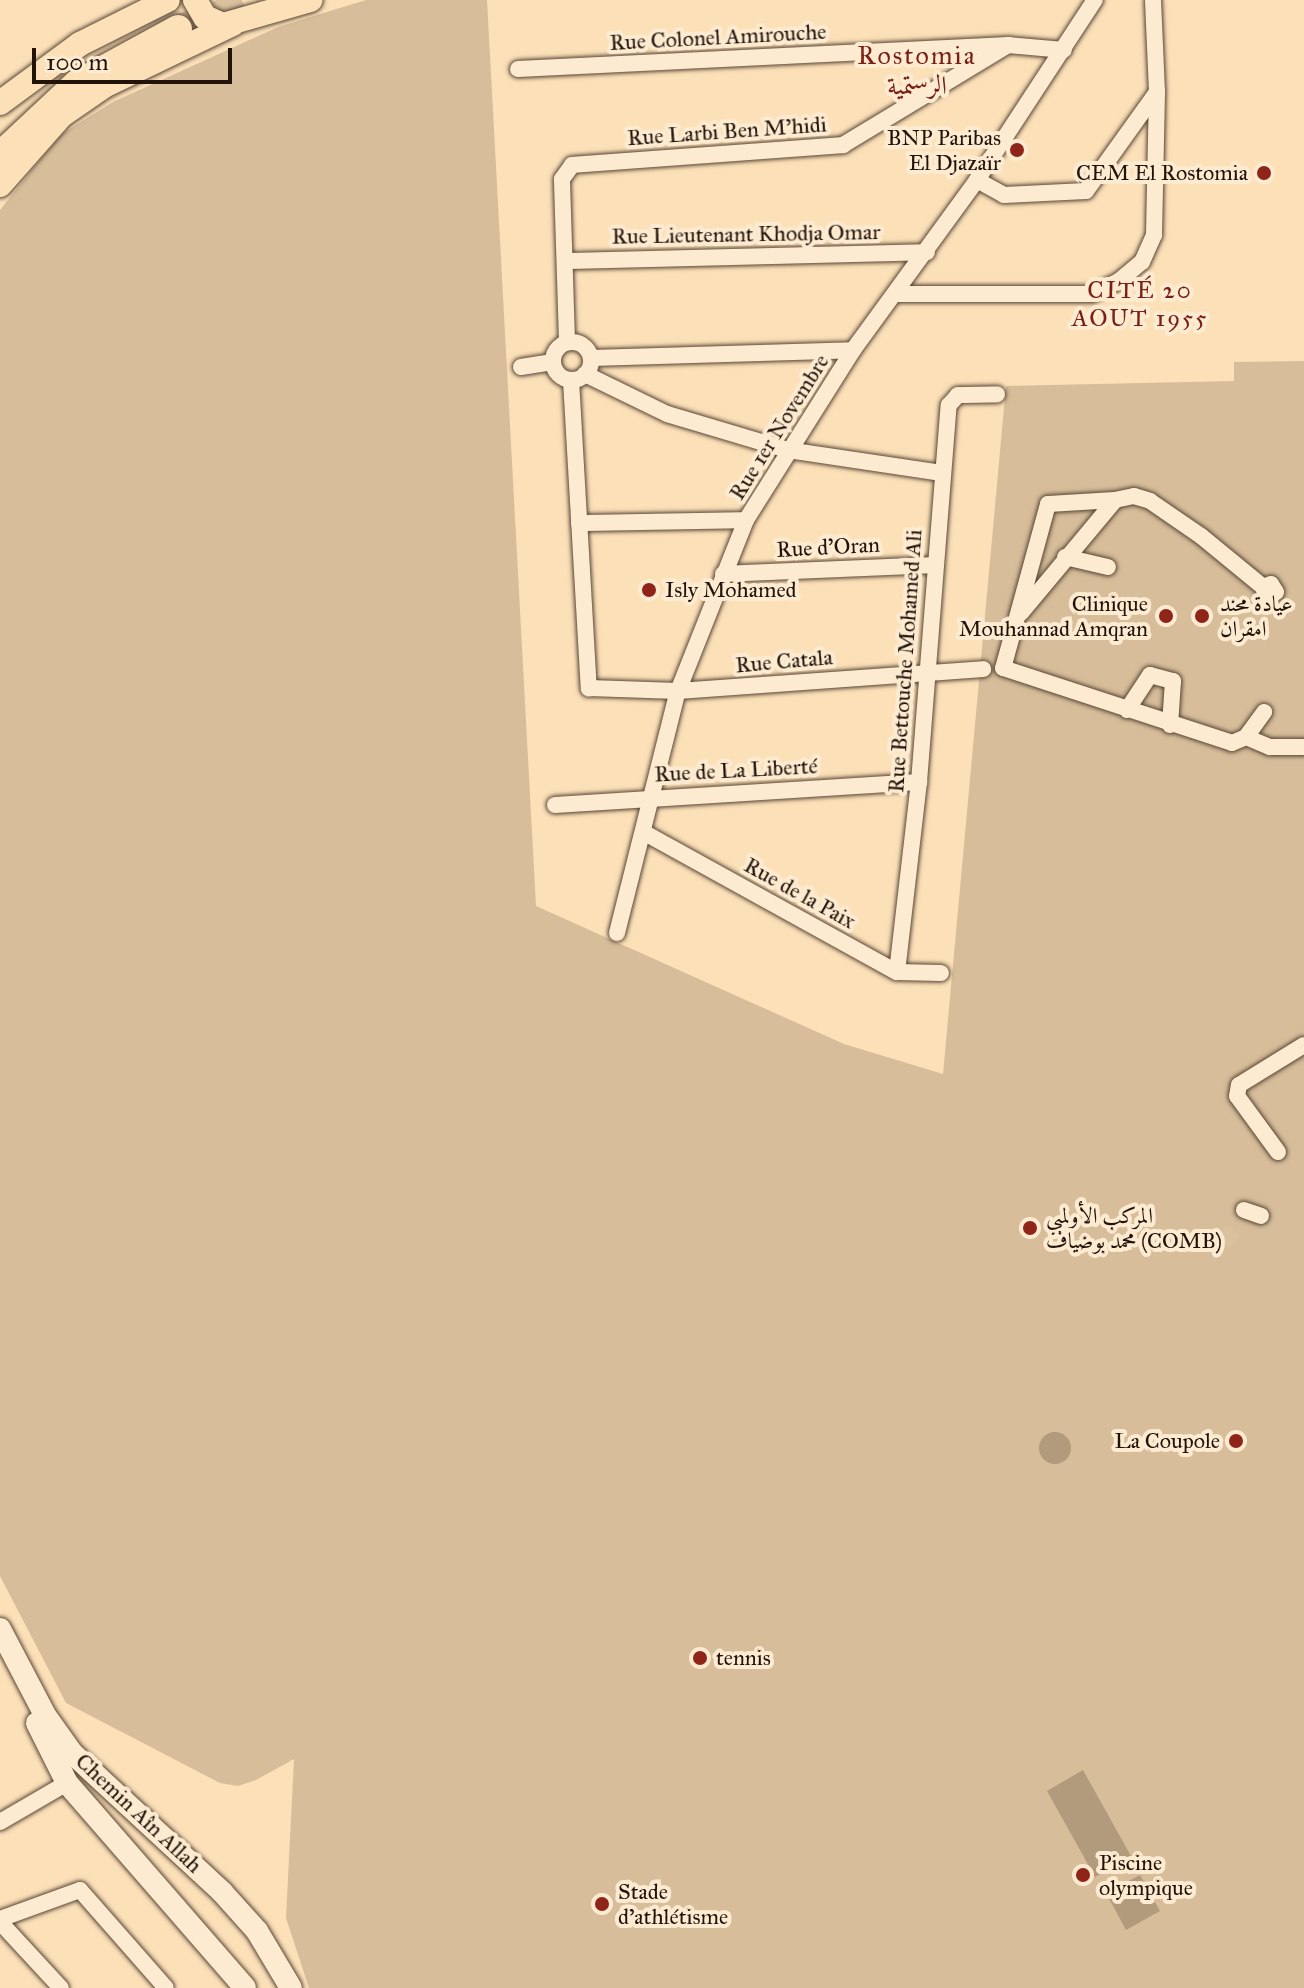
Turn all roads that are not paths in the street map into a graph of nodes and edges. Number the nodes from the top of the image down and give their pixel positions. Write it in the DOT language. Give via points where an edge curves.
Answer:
graph roads {
  1 [pos="255,0"];
  2 [pos="310,0"];
  3 [pos="1095,0"];
  4 [pos="1153,0"];
  5 [pos="178,11"];
  6 [pos="237,22"];
  7 [pos="1008,45"];
  8 [pos="1064,50"];
  9 [pos="518,69"];
  10 [pos="1157,92"];
  11 [pos="0,103"];
  12 [pos="0,129"];
  13 [pos="0,156"];
  14 [pos="977,180"];
  15 [pos="0,185"];
  16 [pos="927,252"];
  17 [pos="567,261"];
  18 [pos="896,294"];
  19 [pos="567,341"];
  20 [pos="853,350"];
  21 [pos="553,362"];
  22 [pos="521,367"];
  23 [pos="582,370"];
  24 [pos="997,394"];
  25 [pos="788,450"];
  26 [pos="942,473"];
  27 [pos="1115,500"];
  28 [pos="746,520"];
  29 [pos="579,523"];
  30 [pos="1065,557"];
  31 [pos="934,565"];
  32 [pos="1108,567"];
  33 [pos="723,574"];
  34 [pos="1263,587"];
  35 [pos="1015,620"];
  36 [pos="983,669"];
  37 [pos="928,671"];
  38 [pos="678,691"];
  39 [pos="1127,710"];
  40 [pos="1264,712"];
  41 [pos="1170,725"];
  42 [pos="1246,737"];
  43 [pos="1304,747"];
  44 [pos="919,782"];
  45 [pos="650,797"];
  46 [pos="555,805"];
  47 [pos="643,832"];
  48 [pos="617,933"];
  49 [pos="897,972"];
  50 [pos="941,973"];
  51 [pos="1304,1045"];
  52 [pos="1278,1152"];
  53 [pos="1244,1210"];
  54 [pos="1261,1216"];
  55 [pos="0,1629"];
  56 [pos="0,1650"];
  57 [pos="89,1770"];
  58 [pos="67,1783"];
  59 [pos="0,1822"];
  60 [pos="0,1921"];
  61 [pos="61,1988"];
  62 [pos="166,1988"];
  63 [pos="245,1988"];
  64 [pos="291,1988"];
  1 -- 6 [label="main road"];
  2 -- 6 [label="main road"];
  3 -- 8 [label="street, Rue 1er Novembre"];
  4 -- 10 [label="street"];
  5 -- 6 [label="main road" via="213,22"];
  5 -- 11 [label="main road" via="80,44"];
  5 -- 12 [label="highway" via="65,73"];
  5 -- 13 [label="highway" via="77,84"];
  6 -- 15 [label="main road" via="104,86 62,115"];
  7 -- 8 [label="street, Rue Colonel Amirouche"];
  7 -- 9 [label="street, Rue Colonel Amirouche"];
  7 -- 17 [label="street, Rue Larbi Ben M'hidi" via="843,145 578,163 562,179"];
  8 -- 14 [label="street, Rue 1er Novembre"];
  10 -- 14 [label="street" via="1086,191 1004,195"];
  10 -- 18 [label="street" via="1154,235 1142,262 1119,281 1092,294"];
  14 -- 16 [label="street, Rue 1er Novembre"];
  16 -- 17 [label="street, Rue Lieutenant Khodja Omar"];
  16 -- 18 [label="street, Rue 1er Novembre"];
  17 -- 19 [label="street"];
  18 -- 20 [label="street, Rue 1er Novembre"];
  19 -- 21 [label="street"];
  19 -- 23 [label="street" via="579,343"];
  20 -- 23 [label="street"];
  20 -- 25 [label="street, Rue 1er Novembre"];
  21 -- 22 [label="street"];
  21 -- 23 [label="street" via="562,377"];
  23 -- 25 [label="street" via="667,414"];
  23 -- 29 [label="street"];
  24 -- 26 [label="street, Rue Bettouche Mohamed Ali" via="953,398"];
  25 -- 26 [label="street"];
  25 -- 28 [label="street, Rue 1er Novembre"];
  26 -- 31 [label="street, Rue Bettouche Mohamed Ali"];
  27 -- 30 [label="street"];
  27 -- 34 [label="street" via="1134,496 1150,501"];
  27 -- 35 [label="street" via="1048,504"];
  28 -- 29 [label="street"];
  28 -- 33 [label="street, Rue 1er Novembre"];
  29 -- 38 [label="street, Rue Catala" via="589,688"];
  30 -- 32 [label="street"];
  30 -- 35 [label="street"];
  31 -- 33 [label="street, Rue d'Oran"];
  31 -- 37 [label="street, Rue Bettouche Mohamed Ali"];
  33 -- 38 [label="street, Rue 1er Novembre"];
  35 -- 39 [label="street" via="1003,668"];
  36 -- 37 [label="street, Rue Catala"];
  37 -- 38 [label="street, Rue Catala"];
  37 -- 44 [label="street, Rue Bettouche Mohamed Ali"];
  38 -- 45 [label="street, Rue 1er Novembre"];
  39 -- 41 [label="street"];
  39 -- 41 [label="street" via="1150,675 1173,681"];
  40 -- 42 [label="street"];
  41 -- 42 [label="street" via="1232,743"];
  42 -- 43 [label="street" via="1270,747"];
  44 -- 45 [label="street, Rue de La Liberté"];
  44 -- 49 [label="street, Rue Bettouche Mohamed Ali"];
  45 -- 46 [label="street, Rue de La Liberté"];
  45 -- 47 [label="street, Rue 1er Novembre"];
  47 -- 48 [label="street, Rue 1er Novembre"];
  47 -- 49 [label="street, Rue de la Paix"];
  49 -- 50 [label="street, Rue de la Paix"];
  51 -- 52 [label="street" via="1239,1085 1237,1096"];
  53 -- 54 [label="street"];
  55 -- 57 [label="main road, Chemin Aîn Allah" via="45,1715"];
  56 -- 58 [label="main road, Chemin Aîn Allah"];
  57 -- 58 [label="main road"];
  57 -- 64 [label="main road, Chemin Aîn Allah" via="222,1892 257,1931"];
  58 -- 59 [label="street"];
  58 -- 63 [label="main road, Chemin Aîn Allah"];
  60 -- 61 [label="street"];
  60 -- 62 [label="street" via="80,1890"];
}
